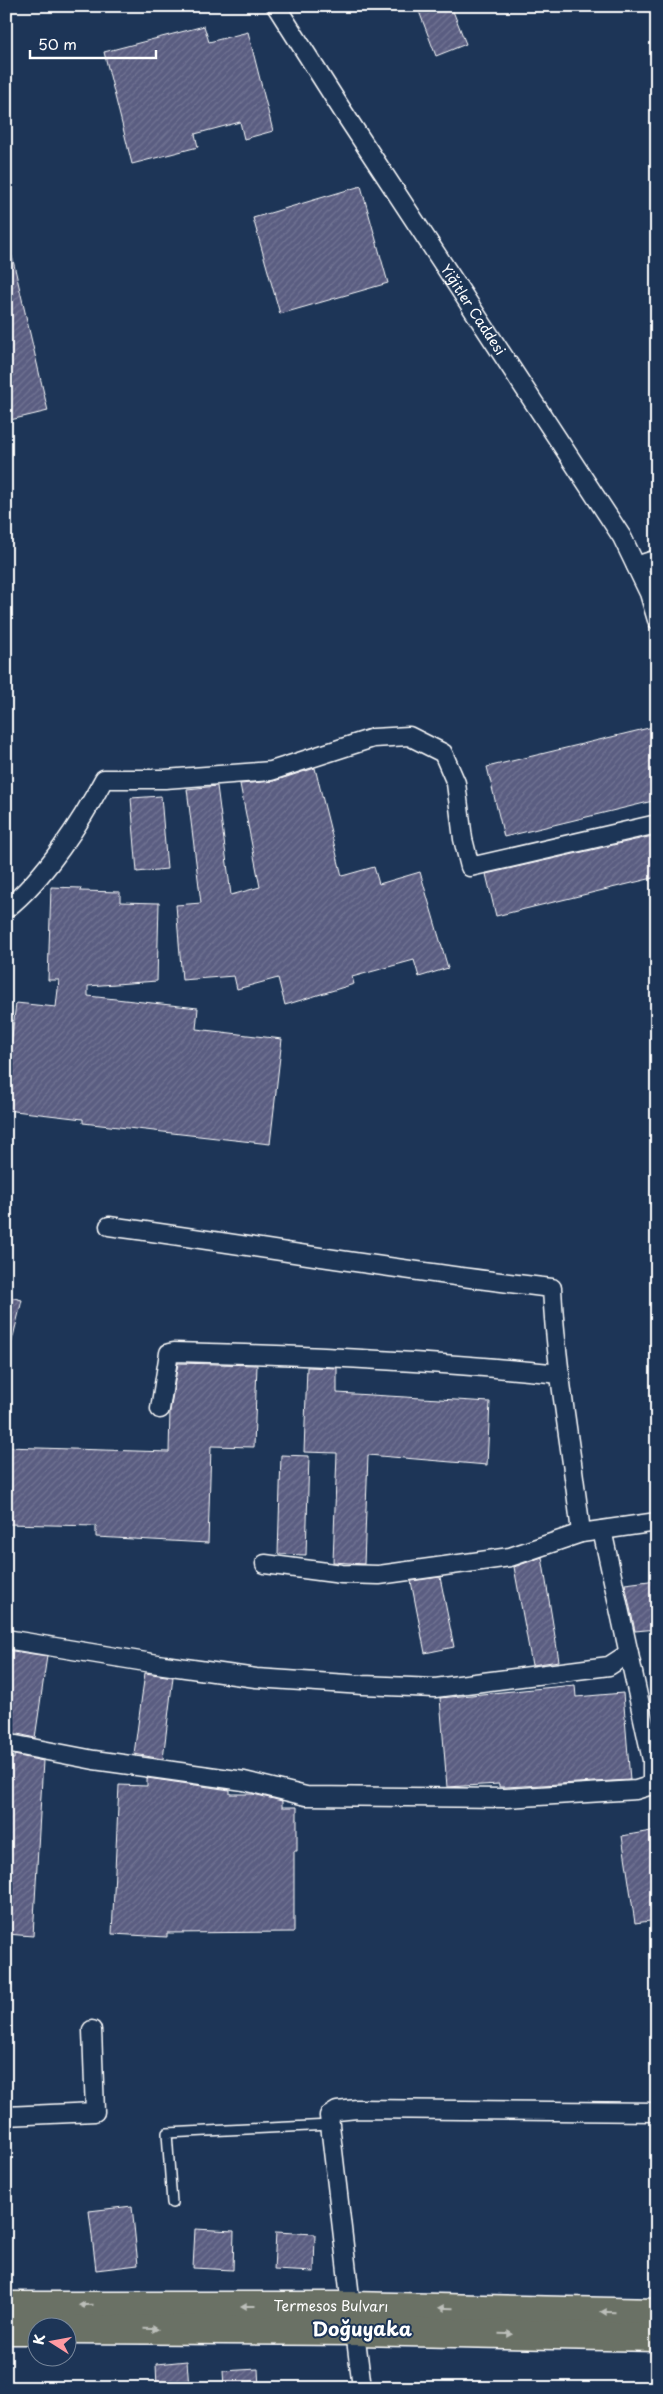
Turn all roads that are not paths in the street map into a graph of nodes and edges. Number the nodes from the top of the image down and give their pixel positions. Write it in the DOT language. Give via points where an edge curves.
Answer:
graph roads {
  1 [pos="276,6"];
  2 [pos="657,559"];
  3 [pos="636,566"];
  4 [pos="657,620"];
  5 [pos="657,824"];
  6 [pos="6,909"];
  7 [pos="109,1226"];
  8 [pos="560,1374"];
  9 [pos="160,1409"];
  10 [pos="657,1522"];
  11 [pos="602,1530"];
  12 [pos="581,1533"];
  13 [pos="265,1564"];
  14 [pos="6,1639"];
  15 [pos="629,1653"];
  16 [pos="6,1743"];
  17 [pos="92,2030"];
  18 [pos="657,2112"];
  19 [pos="6,2116"];
  20 [pos="330,2125"];
  21 [pos="172,2203"];
  22 [pos="6,2306"];
  23 [pos="657,2313"];
  24 [pos="353,2319"];
  25 [pos="78,2329"];
  26 [pos="6,2330"];
  27 [pos="28,2330"];
  28 [pos="657,2336"];
  29 [pos="362,2388"];
  1 -- 3 [label="street, Yiğitler Caddesi" via="622,537"];
  2 -- 3 [label="street"];
  3 -- 4 [label="street, Yiğitler Caddesi"];
  5 -- 6 [label="street" via="470,867 456,784 443,753 409,736 373,738 271,771 165,779 104,779 82,820 21,897"];
  7 -- 8 [label="street" via="451,1277 552,1288"];
  8 -- 9 [label="street" via="451,1362 174,1352 169,1353"];
  8 -- 12 [label="street"];
  10 -- 11 [label="street"];
  11 -- 12 [label="street"];
  11 -- 15 [label="street"];
  12 -- 13 [label="street" via="510,1557 379,1575 342,1574"];
  14 -- 15 [label="street" via="256,1678 435,1688 609,1666"];
  15 -- 16 [label="street" via="652,1760 652,1785 636,1790 506,1798 306,1796 244,1781 94,1760"];
  17 -- 19 [label="street" via="95,2112"];
  18 -- 20 [label="street" via="357,2109 337,2110 329,2116"];
  20 -- 21 [label="lane" via="167,2133"];
  20 -- 24 [label="street"];
  24 -- 22 [label="main road, Termesos Bulvarı, one-way"];
  23 -- 24 [label="main road, Termesos Bulvarı, one-way"];
  25 -- 24 [label="main road, Termesos Bulvarı, one-way"];
  24 -- 28 [label="main road, Termesos Bulvarı, one-way"];
  24 -- 29 [label="street"];
  26 -- 27 [label="main road"];
}
